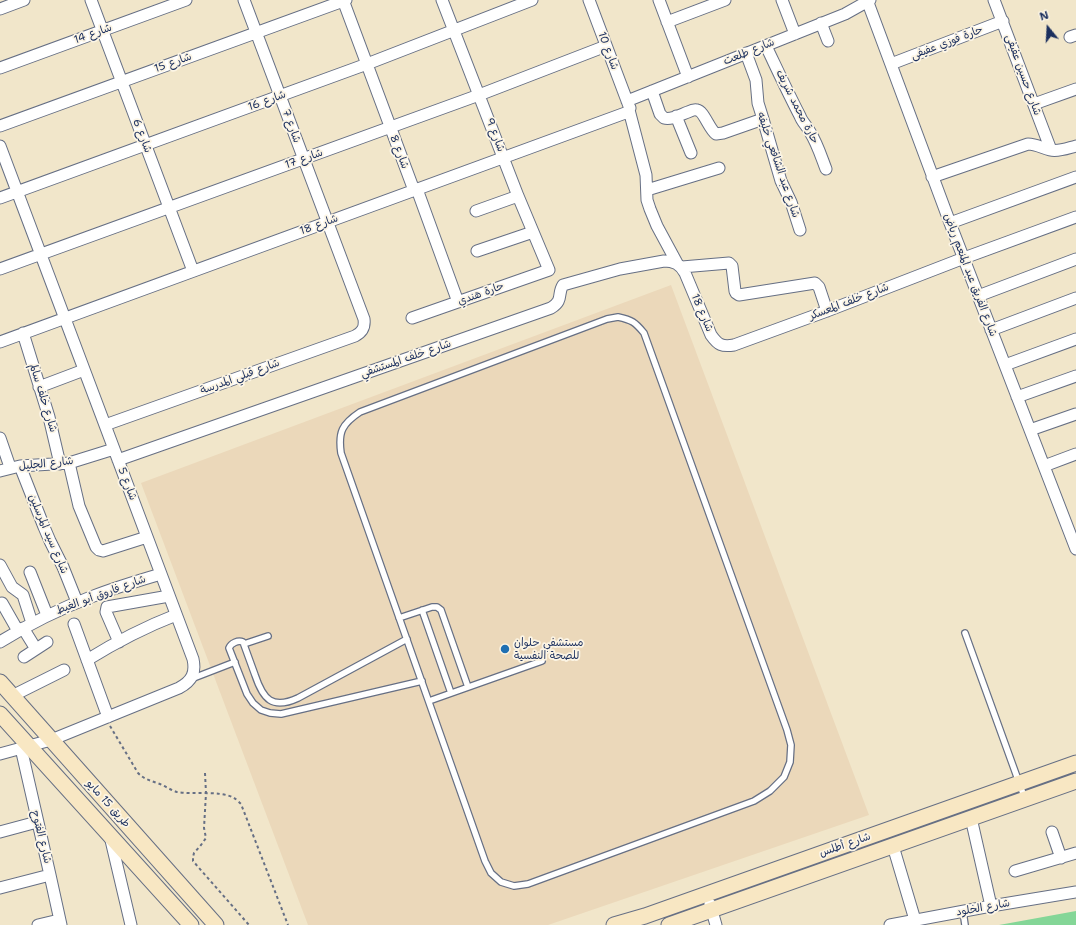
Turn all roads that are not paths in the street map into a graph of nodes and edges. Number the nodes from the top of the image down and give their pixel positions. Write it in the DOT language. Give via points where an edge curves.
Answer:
graph roads {
  1 [pos="24,0"];
  2 [pos="91,0"];
  3 [pos="186,0"];
  4 [pos="244,0"];
  5 [pos="344,0"];
  6 [pos="442,0"];
  7 [pos="532,0"];
  8 [pos="589,0"];
  9 [pos="659,0"];
  10 [pos="725,0"];
  11 [pos="782,0"];
  12 [pos="868,0"];
  13 [pos="994,0"];
  14 [pos="0,9"];
  15 [pos="1003,21"];
  16 [pos="667,22"];
  17 [pos="821,24"];
  18 [pos="454,30"];
  19 [pos="102,31"];
  20 [pos="256,33"];
  21 [pos="794,34"];
  22 [pos="828,41"];
  23 [pos="606,46"];
  24 [pos="766,46"];
  25 [pos="746,53"];
  26 [pos="367,64"];
  27 [pos="891,64"];
  28 [pos="0,68"];
  29 [pos="688,77"];
  30 [pos="121,82"];
  31 [pos="1076,89"];
  32 [pos="652,91"];
  33 [pos="479,95"];
  34 [pos="280,96"];
  35 [pos="1034,104"];
  36 [pos="628,106"];
  37 [pos="676,116"];
  38 [pos="763,119"];
  39 [pos="0,126"];
  40 [pos="390,127"];
  41 [pos="145,145"];
  42 [pos="0,146"];
  43 [pos="1076,146"];
  44 [pos="1051,150"];
  45 [pos="691,153"];
  46 [pos="503,157"];
  47 [pos="304,159"];
  48 [pos="719,168"];
  49 [pos="826,169"];
  50 [pos="932,177"];
  51 [pos="1076,177"];
  52 [pos="416,189"];
  53 [pos="647,190"];
  54 [pos="17,192"];
  55 [pos="518,196"];
  56 [pos="0,198"];
  57 [pos="169,208"];
  58 [pos="476,211"];
  59 [pos="1076,217"];
  60 [pos="327,222"];
  61 [pos="950,223"];
  62 [pos="800,230"];
  63 [pos="533,232"];
  64 [pos="477,251"];
  65 [pos="41,254"];
  66 [pos="964,258"];
  67 [pos="1076,259"];
  68 [pos="679,265"];
  69 [pos="0,269"];
  70 [pos="549,270"];
  71 [pos="193,271"];
  72 [pos="978,296"];
  73 [pos="1076,298"];
  74 [pos="458,302"];
  75 [pos="827,311"];
  76 [pos="65,318"];
  77 [pos="412,318"];
  78 [pos="364,319"];
  79 [pos="992,330"];
  80 [pos="23,333"];
  81 [pos="1076,339"];
  82 [pos="0,342"];
  83 [pos="734,344"];
  84 [pos="1005,365"];
  85 [pos="84,370"];
  86 [pos="1076,376"];
  87 [pos="40,387"];
  88 [pos="1017,397"];
  89 [pos="1076,414"];
  90 [pos="105,425"];
  91 [pos="1030,430"];
  92 [pos="0,438"];
  93 [pos="116,454"];
  94 [pos="1076,454"];
  95 [pos="64,463"];
  96 [pos="1044,466"];
  97 [pos="10,468"];
  98 [pos="1073,532"];
  99 [pos="147,537"];
  100 [pos="1076,549"];
  101 [pos="0,565"];
  102 [pos="30,572"];
  103 [pos="161,574"];
  104 [pos="169,596"];
  105 [pos="77,602"];
  106 [pos="2,603"];
  107 [pos="422,610"];
  108 [pos="176,615"];
  109 [pos="47,616"];
  110 [pos="399,618"];
  111 [pos="74,624"];
  112 [pos="24,627"];
  113 [pos="965,634"];
  114 [pos="268,636"];
  115 [pos="407,639"];
  116 [pos="0,642"];
  117 [pos="47,642"];
  118 [pos="119,642"];
  119 [pos="244,644"];
  120 [pos="36,649"];
  121 [pos="24,657"];
  122 [pos="87,660"];
  123 [pos="542,661"];
  124 [pos="235,662"];
  125 [pos="64,670"];
  126 [pos="190,679"];
  127 [pos="422,681"];
  128 [pos="0,682"];
  129 [pos="468,687"];
  130 [pos="451,693"];
  131 [pos="12,696"];
  132 [pos="429,701"];
  133 [pos="0,714"];
  134 [pos="107,718"];
  135 [pos="51,740"];
  136 [pos="24,747"];
  137 [pos="0,754"];
  138 [pos="1076,763"];
  139 [pos="1076,781"];
  140 [pos="1019,783"];
  141 [pos="1025,799"];
  142 [pos="972,818"];
  143 [pos="37,822"];
  144 [pos="0,832"];
  145 [pos="1052,832"];
  146 [pos="110,836"];
  147 [pos="893,846"];
  148 [pos="1076,853"];
  149 [pos="1061,858"];
  150 [pos="1015,871"];
  151 [pos="50,876"];
  152 [pos="0,888"];
  153 [pos="1076,892"];
  154 [pos="707,894"];
  155 [pos="990,906"];
  156 [pos="712,910"];
  157 [pos="963,911"];
  158 [pos="915,920"];
  159 [pos="60,922"];
  160 [pos="38,925"];
  161 [pos="131,925"];
  162 [pos="191,925"];
  163 [pos="216,925"];
  164 [pos="614,925"];
  165 [pos="669,925"];
  166 [pos="716,925"];
  167 [pos="890,925"];
  168 [pos="965,925"];
  1 -- 14 [label="street"];
  2 -- 19 [label="street, شارع 6"];
  3 -- 19 [label="street, شارع 14"];
  4 -- 20 [label="street, شارع 7"];
  5 -- 20 [label="street, شارع 15"];
  5 -- 26 [label="street, شارع 8"];
  6 -- 18 [label="street, شارع 9"];
  7 -- 18 [label="street, شارع 16"];
  8 -- 23 [label="street, شارع 10"];
  9 -- 16 [label="street"];
  10 -- 16 [label="street"];
  11 -- 21 [label="street"];
  12 -- 17 [label="street, شارع طلعت" via="845,14"];
  12 -- 27 [label="street, شارع الفريق عبد المنعم رياض"];
  13 -- 15 [label="street, شارع حسين عفيفى"];
  15 -- 27 [label="street, حارة فوزي عفيفى"];
  15 -- 35 [label="street, شارع حسين عفيفى"];
  16 -- 29 [label="street"];
  17 -- 21 [label="street, شارع طلعت"];
  17 -- 22 [label="street"];
  18 -- 26 [label="street, شارع 16"];
  18 -- 33 [label="street, شارع 9"];
  19 -- 28 [label="street, شارع 14"];
  19 -- 30 [label="street, شارع 6"];
  20 -- 30 [label="street, شارع 15"];
  20 -- 34 [label="street, شارع 7"];
  21 -- 24 [label="street, شارع طلعت"];
  23 -- 33 [label="street, شارع 17"];
  23 -- 36 [label="street, شارع 10"];
  24 -- 25 [label="street, شارع طلعت"];
  24 -- 49 [label="street, حارة محمد شريف" via="800,117 819,149"];
  25 -- 29 [label="street, شارع طلعت"];
  25 -- 38 [label="street, شارع عبد الشافعي خليفه" via="756,80 758,103"];
  26 -- 34 [label="street, شارع 16"];
  26 -- 40 [label="street, شارع 8"];
  27 -- 50 [label="street, شارع الفريق عبد المنعم رياض"];
  29 -- 32 [label="street, شارع طلعت"];
  30 -- 39 [label="street, شارع 15"];
  30 -- 41 [label="street, شارع 6"];
  31 -- 35 [label="street"];
  32 -- 36 [label="street, شارع طلعت"];
  32 -- 37 [label="street" via="661,116 666,119"];
  33 -- 40 [label="street, شارع 17"];
  33 -- 46 [label="street, شارع 9"];
  34 -- 41 [label="street, شارع 16"];
  34 -- 47 [label="street, شارع 7"];
  35 -- 44 [label="street, شارع حسين عفيفى"];
  36 -- 46 [label="street, شارع 18" via="626,113"];
  36 -- 53 [label="street, شارع 10" via="646,175"];
  37 -- 38 [label="street" via="698,110 713,132 720,134"];
  37 -- 45 [label="street"];
  38 -- 62 [label="street, شارع عبد الشافعي خليفه" via="781,181"];
  40 -- 47 [label="street, شارع 17"];
  40 -- 52 [label="street, شارع 8" via="412,185"];
  41 -- 54 [label="street, شارع 16"];
  41 -- 57 [label="street, شارع 6"];
  42 -- 54 [label="street, شارع 5"];
  43 -- 44 [label="street"];
  44 -- 50 [label="street" via="1028,144"];
  46 -- 52 [label="street, شارع 18"];
  46 -- 55 [label="street, شارع 9"];
  47 -- 57 [label="street, شارع 17"];
  47 -- 60 [label="street, شارع 7"];
  48 -- 53 [label="street"];
  50 -- 61 [label="street, شارع الفريق عبد المنعم رياض"];
  51 -- 61 [label="street"];
  52 -- 60 [label="street, شارع 18"];
  52 -- 74 [label="street, شارع 8"];
  53 -- 68 [label="street, شارع 18" via="647,200 657,226"];
  54 -- 56 [label="street, شارع 16"];
  54 -- 65 [label="street, شارع 5"];
  55 -- 58 [label="street"];
  55 -- 63 [label="street, شارع 9"];
  57 -- 65 [label="street, شارع 17"];
  57 -- 71 [label="street, شارع 6"];
  59 -- 66 [label="street, شارع خلف المعسكر"];
  60 -- 71 [label="street, شارع 18"];
  60 -- 78 [label="street, شارع 7"];
  61 -- 66 [label="street, شارع الفريق عبد المنعم رياض"];
  63 -- 64 [label="street"];
  63 -- 70 [label="street, شارع 9"];
  65 -- 69 [label="street, شارع 17"];
  65 -- 76 [label="street, شارع 5"];
  66 -- 72 [label="street, شارع الفريق عبد المنعم رياض"];
  66 -- 75 [label="street, شارع خلف المعسكر"];
  67 -- 72 [label="street"];
  68 -- 75 [label="street" via="729,263 732,266 735,291 739,295 815,283 819,287"];
  68 -- 83 [label="street, شارع 18" via="715,341 727,346"];
  68 -- 93 [label="street, شارع خلف المستشفي" via="671,260 664,260 620,269 565,285 561,289 558,303 551,308"];
  70 -- 74 [label="street, حارة هندي"];
  71 -- 76 [label="street, شارع 18"];
  72 -- 79 [label="street, شارع الفريق عبد المنعم رياض"];
  73 -- 79 [label="street"];
  74 -- 77 [label="street, حارة هندي"];
  75 -- 83 [label="street, شارع خلف المعسكر"];
  76 -- 80 [label="street, شارع 18"];
  76 -- 85 [label="street, شارع 5"];
  78 -- 90 [label="street, شارع قبلي المدرسة" via="364,329 360,334"];
  79 -- 84 [label="street, شارع الفريق عبد المنعم رياض"];
  80 -- 82 [label="street, شارع 18"];
  80 -- 87 [label="street, شارع خلف سالم"];
  81 -- 84 [label="street"];
  84 -- 88 [label="street, شارع الفريق عبد المنعم رياض"];
  85 -- 87 [label="street"];
  85 -- 90 [label="street, شارع 5"];
  86 -- 88 [label="street"];
  87 -- 95 [label="street, شارع خلف سالم"];
  88 -- 91 [label="street, شارع الفريق عبد المنعم رياض"];
  89 -- 91 [label="street"];
  90 -- 93 [label="street, شارع 5"];
  91 -- 96 [label="street, شارع الفريق عبد المنعم رياض"];
  92 -- 97 [label="street, شارع سيد المرسلين"];
  93 -- 95 [label="street, شارع الجليل"];
  93 -- 99 [label="street, شارع 5"];
  94 -- 96 [label="street"];
  95 -- 97 [label="street, شارع الجليل"];
  95 -- 99 [label="street, شارع خلف سالم" via="96,548 103,551"];
  96 -- 98 [label="street, شارع الفريق عبد المنعم رياض"];
  97 -- 105 [label="street, شارع سيد المرسلين" via="44,527"];
  98 -- 100 [label="street, شارع الفريق عبد المنعم رياض"];
  99 -- 103 [label="street, شارع 5"];
  101 -- 112 [label="street" via="12,587 23,595"];
  102 -- 109 [label="street"];
  103 -- 104 [label="street, شارع 5"];
  103 -- 105 [label="street, شارع فاروق أبو الغيط"];
  104 -- 108 [label="street, شارع 5"];
  104 -- 118 [label="street" via="107,607 106,612"];
  105 -- 109 [label="street, شارع فاروق أبو الغيط"];
  106 -- 112 [label="street"];
  107 -- 110 [label="lane"];
  107 -- 129 [label="lane" via="432,606 441,610"];
  107 -- 130 [label="lane"];
  108 -- 118 [label="street"];
  108 -- 126 [label="street, شارع 5" via="193,659 193,673"];
  109 -- 112 [label="street, شارع فاروق أبو الغيط"];
  110 -- 115 [label="lane"];
  110 -- 132 [label="lane" via="341,453 339,441 342,429 350,419 360,412 607,319 629,319 638,325 644,333 787,730 791,745 790,762 784,777 770,791 754,801 528,884 514,886 501,882 491,873 485,861"];
  111 -- 122 [label="street"];
  112 -- 116 [label="street, شارع فاروق أبو الغيط"];
  112 -- 120 [label="street"];
  113 -- 140 [label="lane"];
  114 -- 119 [label="lane"];
  115 -- 119 [label="lane" via="298,698 281,703 272,701 260,689"];
  115 -- 127 [label="lane"];
  117 -- 120 [label="street"];
  118 -- 122 [label="street"];
  119 -- 124 [label="lane" via="241,641 230,645"];
  120 -- 121 [label="street"];
  122 -- 134 [label="street"];
  123 -- 129 [label="lane"];
  124 -- 126 [label="lane"];
  124 -- 127 [label="lane" via="252,703 270,713 281,714"];
  125 -- 131 [label="street"];
  126 -- 134 [label="street" via="186,685"];
  127 -- 132 [label="lane"];
  128 -- 131 [label="street, طريق 15 مايو"];
  129 -- 130 [label="lane"];
  130 -- 132 [label="lane"];
  131 -- 135 [label="street, طريق 15 مايو"];
  133 -- 136 [label="street, طريق 15 مايو"];
  134 -- 135 [label="street"];
  135 -- 136 [label="street"];
  135 -- 163 [label="street, طريق 15 مايو"];
  136 -- 137 [label="street"];
  136 -- 143 [label="street, شارع الفتوح"];
  136 -- 146 [label="street, طريق 15 مايو"];
  138 -- 140 [label="street, شارع أطلس"];
  139 -- 141 [label="street, شارع أطلس"];
  140 -- 141 [label="lane"];
  140 -- 154 [label="street, شارع أطلس"];
  141 -- 142 [label="street, شارع أطلس"];
  142 -- 147 [label="street, شارع أطلس"];
  142 -- 155 [label="street"];
  143 -- 144 [label="street"];
  143 -- 151 [label="street, شارع الفتوح"];
  145 -- 149 [label="street"];
  146 -- 161 [label="street"];
  146 -- 162 [label="street, طريق 15 مايو"];
  147 -- 156 [label="street, شارع أطلس"];
  147 -- 158 [label="street"];
  148 -- 149 [label="street"];
  149 -- 150 [label="street"];
  151 -- 152 [label="street"];
  151 -- 159 [label="street, شارع الفتوح"];
  153 -- 155 [label="street, شارع الخلود"];
  154 -- 156 [label="street"];
  154 -- 164 [label="street, شارع أطلس"];
  155 -- 157 [label="street, شارع الخلود"];
  156 -- 165 [label="street, شارع أطلس"];
  156 -- 166 [label="street"];
  157 -- 158 [label="street, شارع الخلود"];
  157 -- 168 [label="lane"];
  158 -- 167 [label="street, شارع الخلود"];
  159 -- 160 [label="street"];
}
